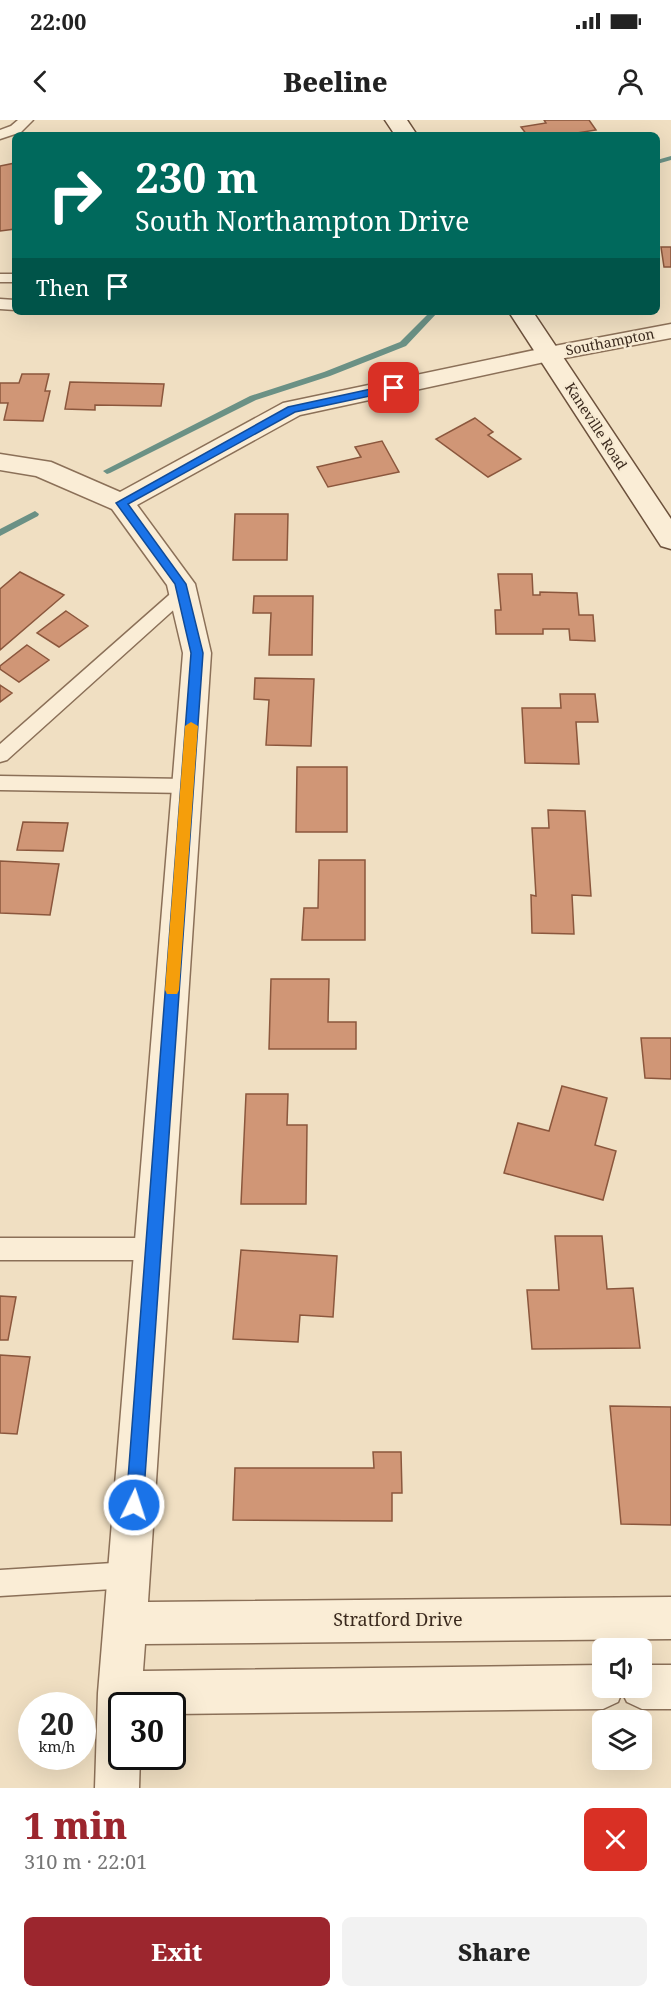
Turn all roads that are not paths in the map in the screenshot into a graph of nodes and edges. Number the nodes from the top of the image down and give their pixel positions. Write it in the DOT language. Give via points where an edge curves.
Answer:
graph roads {
  1 [pos="26,120"];
  2 [pos="0,135"];
  3 [pos="523,315"];
  4 [pos="671,331"];
  5 [pos="549,354"];
  6 [pos="0,462"];
  7 [pos="121,503"];
  8 [pos="671,540"];
  9 [pos="183,592"];
  10 [pos="0,755"];
  11 [pos="0,783"];
  12 [pos="187,786"];
  13 [pos="0,1249"];
  14 [pos="153,1249"];
  15 [pos="129,1575"];
  16 [pos="0,1583"];
  17 [pos="671,1618"];
  18 [pos="126,1623"];
  19 [pos="592,1687"];
  20 [pos="652,1687"];
  21 [pos="671,1687"];
  22 [pos="120,1692"];
  23 [pos="186,1692"];
  24 [pos="118,1770"];
  25 [pos="117,1788"];
  1 -- 2 [label="lane"];
  3 -- 5 [label="street, Kaneville Road"];
  4 -- 5 [label="street, Southampton"];
  5 -- 7 [label="street, Southampton" via="292,409"];
  5 -- 8 [label="street, Kaneville Road"];
  6 -- 7 [label="street" via="42,468"];
  7 -- 9 [label="street" via="161,555"];
  9 -- 10 [label="lane"];
  9 -- 12 [label="street" via="197,653"];
  11 -- 12 [label="lane"];
  12 -- 14 [label="street"];
  13 -- 14 [label="lane"];
  14 -- 15 [label="street"];
  15 -- 16 [label="lane"];
  15 -- 18 [label="street"];
  17 -- 18 [label="street, Stratford Drive"];
  18 -- 22 [label="street"];
  19 -- 23 [label="street"];
  20 -- 21 [label="street"];
  24 -- 25 [label="street"];
}
